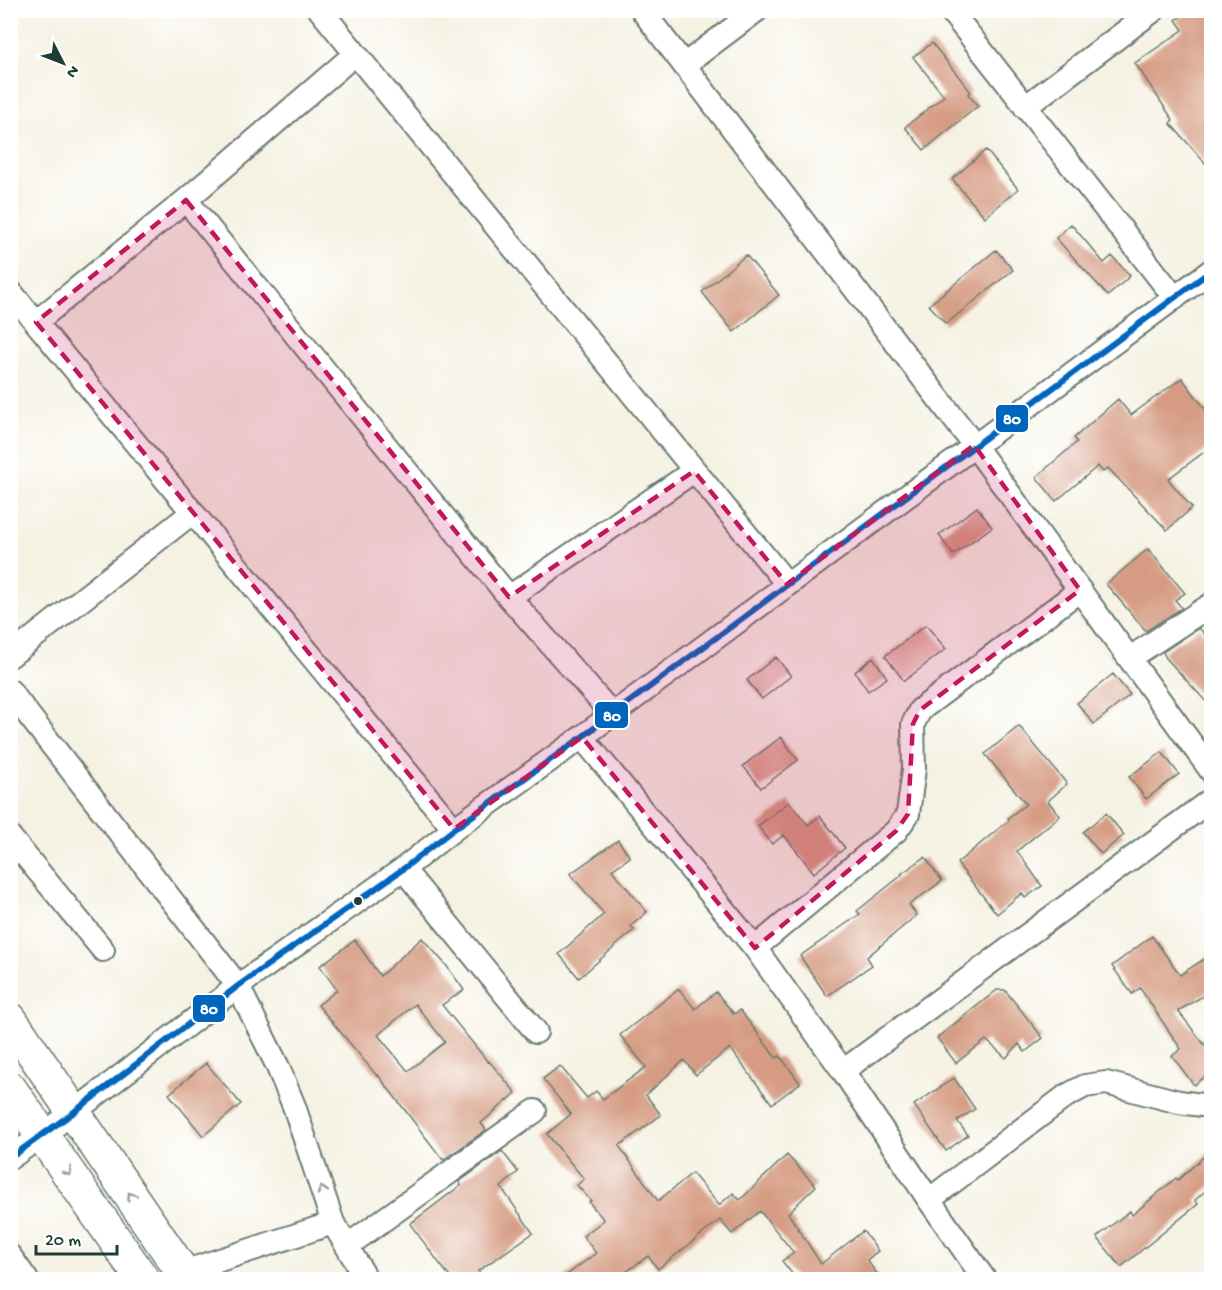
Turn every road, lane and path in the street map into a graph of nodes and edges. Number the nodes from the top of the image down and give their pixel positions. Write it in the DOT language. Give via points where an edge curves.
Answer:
graph roads {
  1 [pos="320,10"];
  2 [pos="642,10"];
  3 [pos="757,10"];
  4 [pos="950,10"];
  5 [pos="1154,10"];
  6 [pos="355,54"];
  7 [pos="684,65"];
  8 [pos="1025,107"];
  9 [pos="186,200"];
  10 [pos="1212,270"];
  11 [pos="10,291"];
  12 [pos="1175,298"];
  13 [pos="36,322"];
  14 [pos="974,445"];
  15 [pos="694,471"];
  16 [pos="193,512"];
  17 [pos="788,584"];
  18 [pos="1080,590"];
  19 [pos="509,597"];
  20 [pos="1212,604"];
  21 [pos="10,656"];
  22 [pos="1130,658"];
  23 [pos="10,691"];
  24 [pos="612,714"];
  25 [pos="582,737"];
  26 [pos="1212,771"];
  27 [pos="1212,799"];
  28 [pos="454,829"];
  29 [pos="10,837"];
  30 [pos="403,869"];
  31 [pos="754,948"];
  32 [pos="104,950"];
  33 [pos="238,986"];
  34 [pos="10,1019"];
  35 [pos="536,1032"];
  36 [pos="843,1071"];
  37 [pos="10,1089"];
  38 [pos="1212,1103"];
  39 [pos="535,1111"];
  40 [pos="74,1112"];
  41 [pos="42,1135"];
  42 [pos="10,1158"];
  43 [pos="929,1200"];
  44 [pos="333,1223"];
  45 [pos="346,1246"];
  46 [pos="10,1256"];
  47 [pos="185,1276"];
  48 [pos="27,1280"];
  49 [pos="143,1280"];
  50 [pos="367,1280"];
  51 [pos="985,1280"];
  1 -- 6 [label="street"];
  2 -- 7 [label="street"];
  3 -- 7 [label="street"];
  4 -- 8 [label="street"];
  5 -- 8 [label="street"];
  6 -- 9 [label="street"];
  6 -- 15 [label="street"];
  7 -- 14 [label="street"];
  8 -- 12 [label="street"];
  9 -- 13 [label="street"];
  9 -- 19 [label="street"];
  10 -- 12 [label="street"];
  11 -- 13 [label="street"];
  12 -- 14 [label="street"];
  13 -- 16 [label="street"];
  14 -- 17 [label="street"];
  14 -- 18 [label="street"];
  15 -- 17 [label="street"];
  15 -- 19 [label="street"];
  16 -- 21 [label="street"];
  16 -- 28 [label="street"];
  17 -- 24 [label="street"];
  18 -- 22 [label="street"];
  18 -- 31 [label="street" via="920,710 913,724 914,769 908,814 896,831"];
  19 -- 24 [label="street"];
  20 -- 22 [label="street"];
  22 -- 26 [label="street"];
  23 -- 33 [label="street"];
  24 -- 25 [label="street"];
  25 -- 28 [label="street"];
  25 -- 31 [label="street"];
  27 -- 36 [label="street"];
  28 -- 30 [label="street"];
  29 -- 32 [label="street"];
  30 -- 33 [label="street"];
  30 -- 35 [label="street"];
  31 -- 36 [label="street"];
  33 -- 40 [label="street"];
  44 -- 33 [label="street, one-way" via="294,1106"];
  34 -- 40 [label="main road"];
  36 -- 43 [label="street"];
  37 -- 41 [label="main road"];
  38 -- 43 [label="street" via="1179,1102 1106,1083 1085,1086 1066,1096"];
  39 -- 45 [label="street"];
  40 -- 41 [label="street"];
  47 -- 40 [label="main road, one-way"];
  41 -- 42 [label="street"];
  41 -- 49 [label="main road, one-way"];
  43 -- 51 [label="street"];
  44 -- 45 [label="street"];
  44 -- 47 [label="street"];
  45 -- 50 [label="street"];
  46 -- 48 [label="street"];
}
